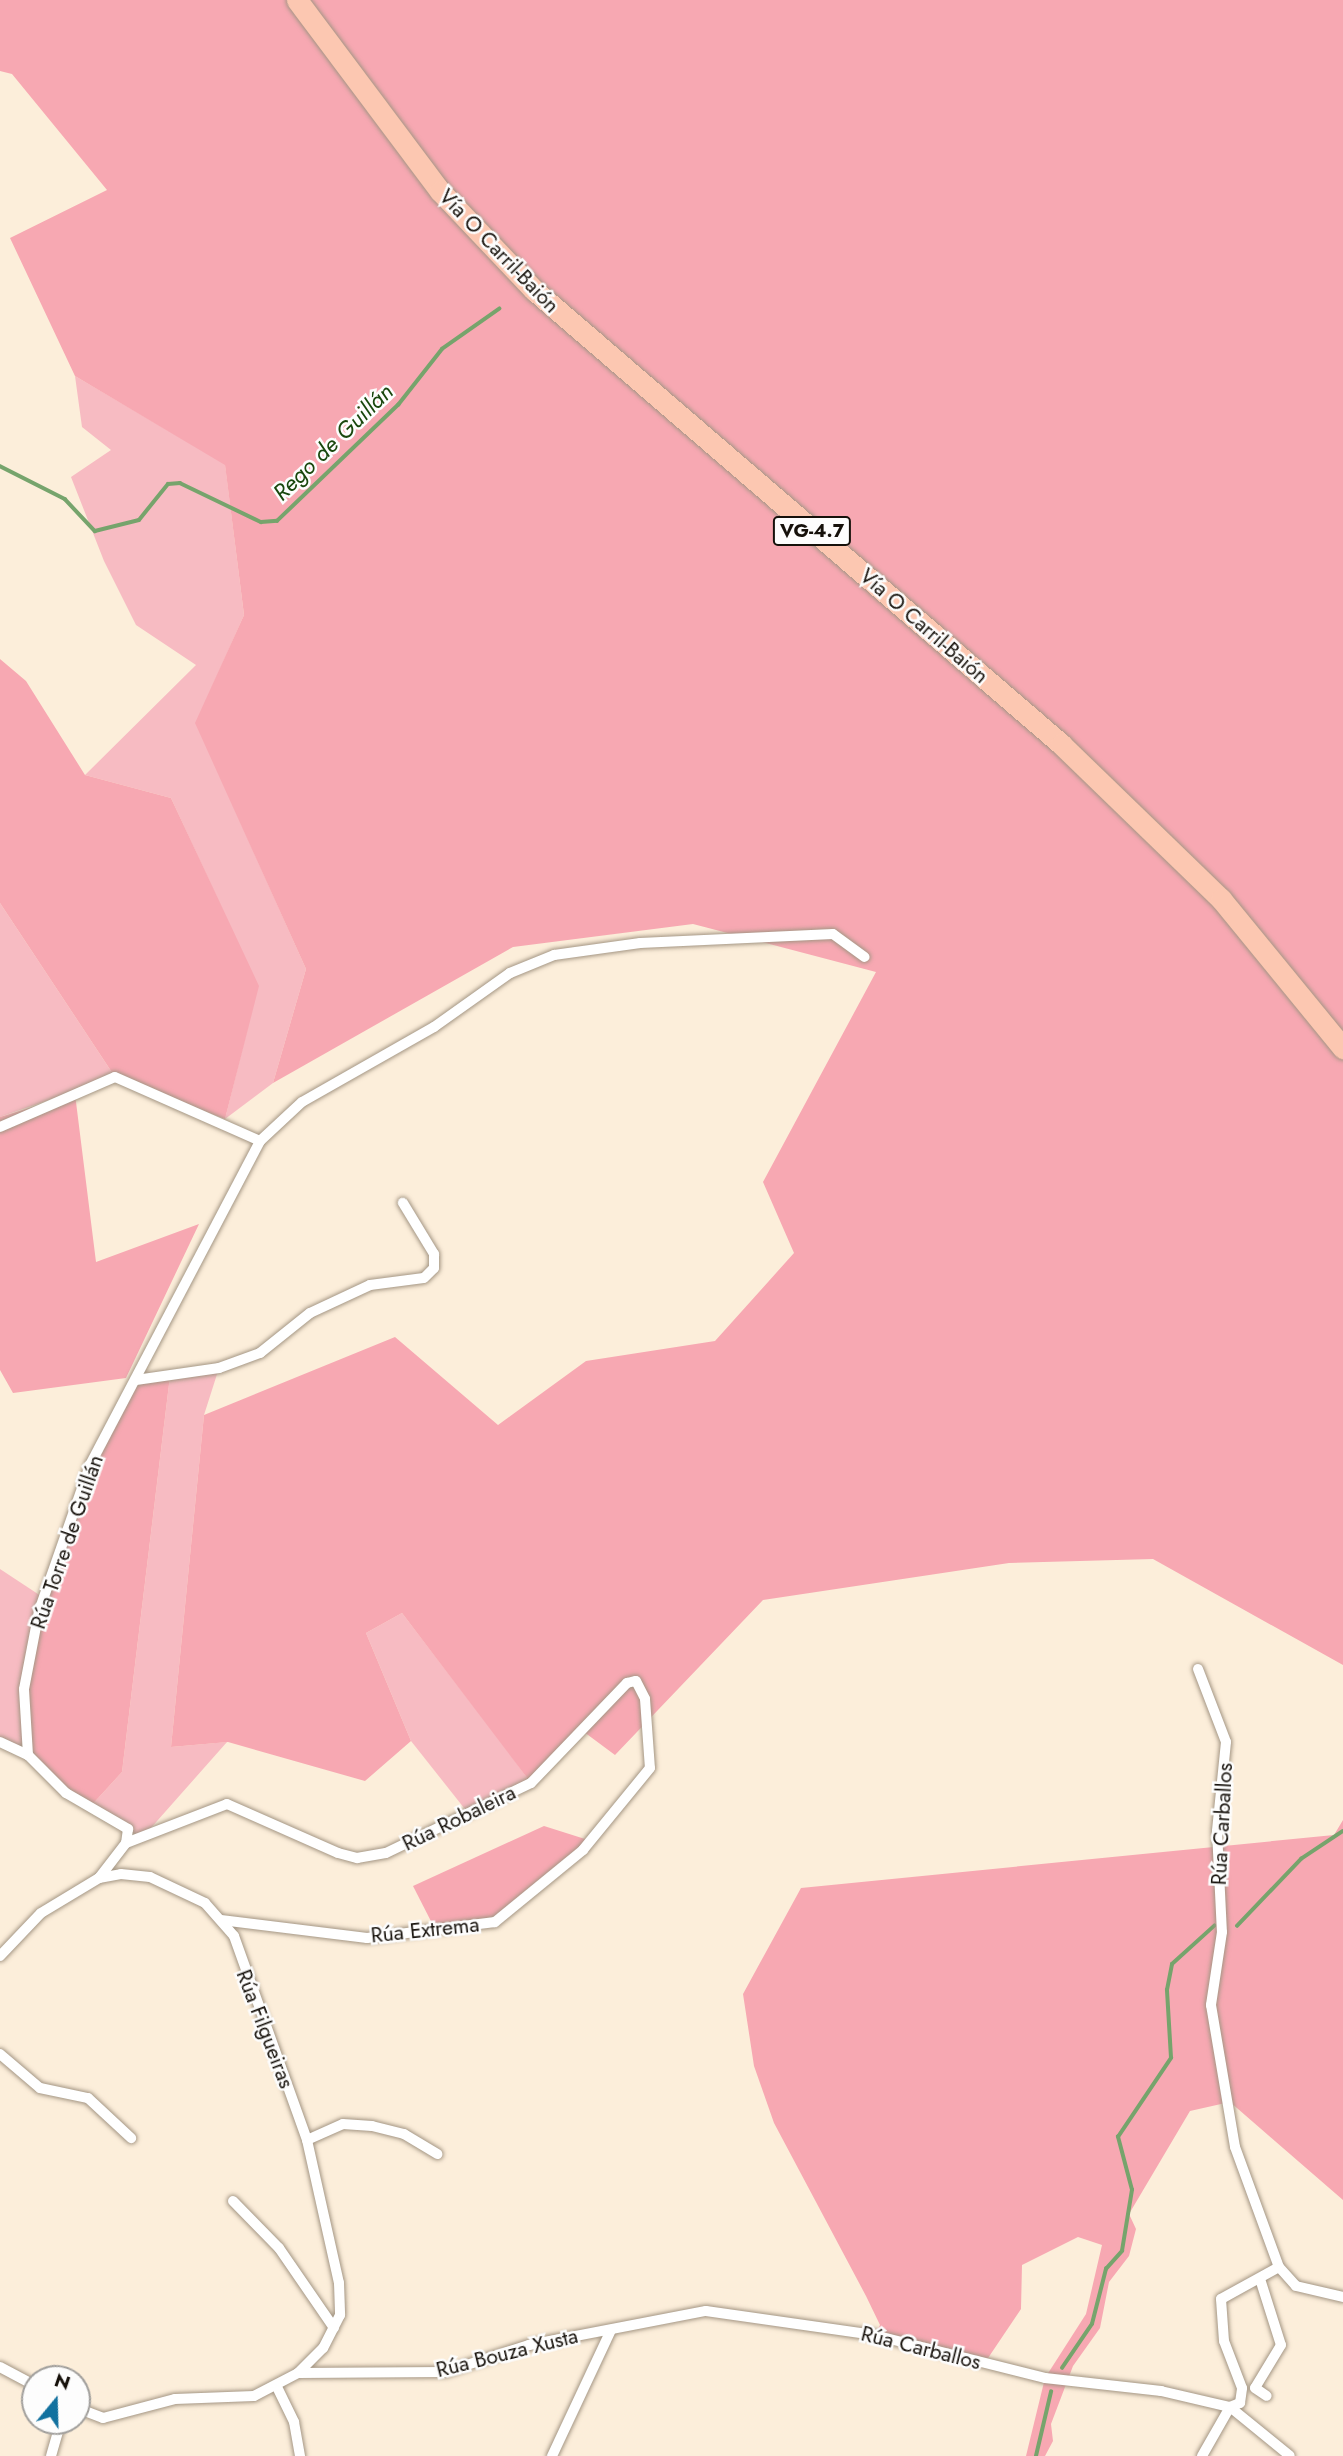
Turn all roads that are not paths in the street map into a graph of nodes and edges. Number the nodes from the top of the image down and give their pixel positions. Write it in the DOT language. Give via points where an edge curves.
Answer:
graph roads {
  1 [pos="297,0"];
  2 [pos="865,957"];
  3 [pos="1343,1048"];
  4 [pos="0,1127"];
  5 [pos="260,1142"];
  6 [pos="403,1203"];
  7 [pos="136,1380"];
  8 [pos="1198,1669"];
  9 [pos="0,1742"];
  10 [pos="28,1755"];
  11 [pos="650,1768"];
  12 [pos="126,1843"];
  13 [pos="99,1878"];
  14 [pos="221,1920"];
  15 [pos="0,1956"];
  16 [pos="0,2054"];
  17 [pos="131,2138"];
  18 [pos="307,2140"];
  19 [pos="437,2154"];
  20 [pos="233,2201"];
  21 [pos="1279,2267"];
  22 [pos="1261,2282"];
  23 [pos="1343,2297"];
  24 [pos="334,2328"];
  25 [pos="611,2330"];
  26 [pos="0,2367"];
  27 [pos="298,2373"];
  28 [pos="21,2378"];
  29 [pos="278,2389"];
  30 [pos="1267,2396"];
  31 [pos="1230,2407"];
  32 [pos="91,2413"];
  33 [pos="57,2435"];
  34 [pos="51,2456"];
  35 [pos="300,2456"];
  36 [pos="552,2456"];
  37 [pos="1202,2456"];
  38 [pos="1290,2456"];
  1 -- 3 [label="highway, Vía O Carril-Baión / VG-4.7" via="440,191 534,290 1061,744 1220,900"];
  2 -- 5 [label="street, Rúa Torre de Guillán" via="833,934 640,943 554,955 510,973 434,1027 302,1102"];
  4 -- 5 [label="street" via="115,1077"];
  5 -- 7 [label="street, Rúa Torre de Guillán"];
  6 -- 7 [label="street" via="434,1254 435,1268 424,1278 370,1285 310,1313 260,1353 219,1368"];
  7 -- 10 [label="street, Rúa Torre de Guillán" via="90,1465 39,1611 24,1689"];
  8 -- 21 [label="street, Rúa Carballos" via="1227,1742 1217,1831 1222,1932 1211,2005 1214,2047 1242,2176"];
  9 -- 10 [label="street"];
  10 -- 12 [label="street" via="66,1793 128,1829"];
  11 -- 12 [label="street, Rúa Robaleira" via="645,1699 636,1681 627,1683 531,1783 386,1853 357,1858 338,1853 227,1804"];
  11 -- 14 [label="street, Rúa Extrema" via="583,1850 495,1922 367,1938"];
  12 -- 13 [label="street"];
  13 -- 14 [label="street" via="149,1877 205,1903"];
  13 -- 15 [label="street" via="41,1913"];
  14 -- 18 [label="street, Rúa Filgueiras" via="234,1936"];
  16 -- 17 [label="street" via="40,2088 88,2098"];
  18 -- 19 [label="street" via="343,2124 372,2126"];
  18 -- 24 [label="street, Rúa Filgueiras" via="339,2283"];
  20 -- 24 [label="street" via="279,2248"];
  21 -- 22 [label="street"];
  21 -- 23 [label="street, Rúa Carballos" via="1296,2286"];
  22 -- 30 [label="street" via="1281,2345 1255,2388"];
  22 -- 31 [label="street" via="1221,2299 1224,2340 1242,2388 1240,2403"];
  24 -- 27 [label="street"];
  25 -- 27 [label="street, Rúa Bouza Xusta" via="529,2345 445,2372"];
  25 -- 31 [label="street, Rúa Carballos" via="706,2311 874,2335 1045,2378 1161,2391"];
  25 -- 36 [label="street"];
  26 -- 28 [label="street"];
  27 -- 29 [label="street"];
  29 -- 32 [label="street" via="254,2396 175,2399 103,2418"];
  29 -- 35 [label="street" via="294,2422"];
  31 -- 37 [label="street"];
  31 -- 38 [label="street, Rúa Carballos"];
  33 -- 34 [label="street"];
}
